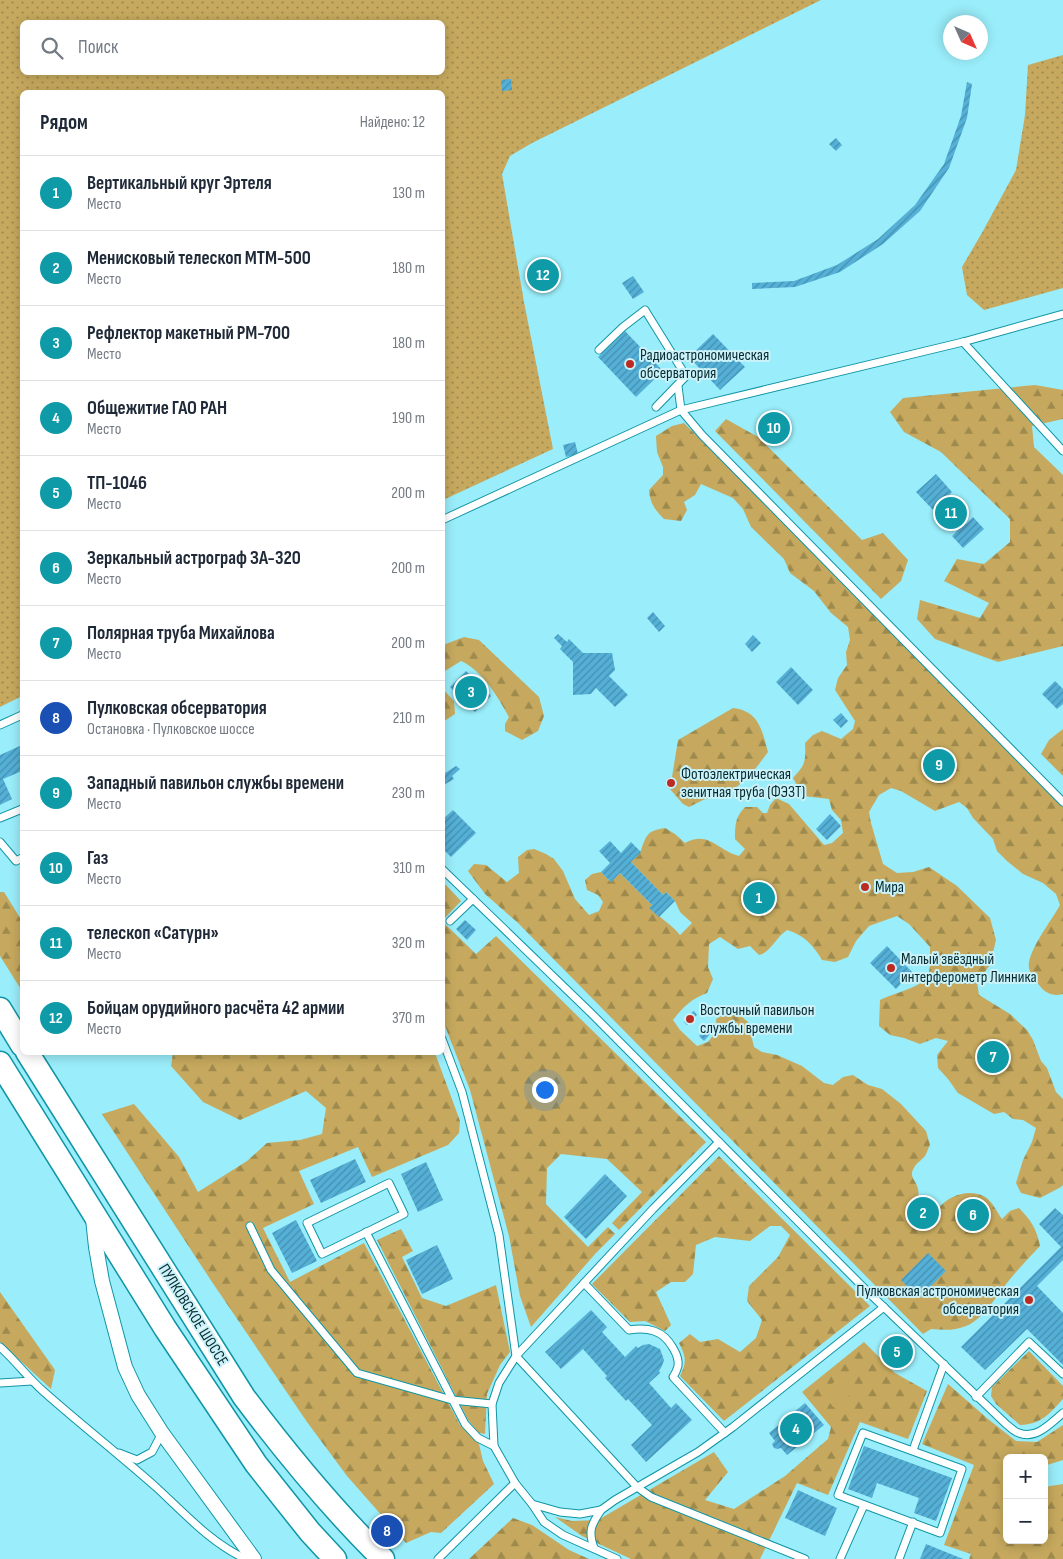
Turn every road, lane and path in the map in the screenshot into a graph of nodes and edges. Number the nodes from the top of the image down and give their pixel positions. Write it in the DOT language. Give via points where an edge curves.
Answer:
graph roads {
  1 [pos="1063,314"];
  2 [pos="963,342"];
  3 [pos="599,350"];
  4 [pos="678,386"];
  5 [pos="656,407"];
  6 [pos="681,410"];
  7 [pos="1063,451"];
  8 [pos="445,519"];
  9 [pos="20,716"];
  10 [pos="0,725"];
  11 [pos="1063,802"];
  12 [pos="20,810"];
  13 [pos="0,818"];
  14 [pos="0,842"];
  15 [pos="20,859"];
  16 [pos="445,872"];
  17 [pos="473,899"];
  18 [pos="450,921"];
  19 [pos="0,1009"];
  20 [pos="20,1042"];
  21 [pos="445,1047"];
  22 [pos="29,1055"];
  23 [pos="0,1063"];
  24 [pos="719,1142"];
  25 [pos="92,1213"];
  26 [pos="250,1226"];
  27 [pos="366,1232"];
  28 [pos="584,1283"];
  29 [pos="884,1307"];
  30 [pos="0,1347"];
  31 [pos="516,1356"];
  32 [pos="944,1364"];
  33 [pos="1063,1374"];
  34 [pos="32,1381"];
  35 [pos="0,1383"];
  36 [pos="976,1397"];
  37 [pos="452,1400"];
  38 [pos="492,1404"];
  39 [pos="1063,1413"];
  40 [pos="162,1433"];
  41 [pos="725,1433"];
  42 [pos="494,1446"];
  43 [pos="913,1450"];
  44 [pos="114,1451"];
  45 [pos="515,1483"];
  46 [pos="637,1487"];
  47 [pos="532,1504"];
  48 [pos="864,1505"];
  49 [pos="601,1510"];
  50 [pos="913,1522"];
  51 [pos="594,1548"];
  52 [pos="246,1559"];
  53 [pos="254,1559"];
  54 [pos="335,1559"];
  55 [pos="383,1559"];
  56 [pos="438,1559"];
  57 [pos="616,1559"];
  58 [pos="805,1559"];
  59 [pos="840,1559"];
  60 [pos="899,1559"];
  1 -- 2 [label="lane"];
  2 -- 6 [label="lane"];
  2 -- 7 [label="lane"];
  3 -- 4 [label="lane" via="644,310 681,368 685,377"];
  4 -- 5 [label="lane"];
  4 -- 6 [label="lane"];
  6 -- 8 [label="lane"];
  6 -- 11 [label="lane"];
  9 -- 10 [label="lane"];
  12 -- 13 [label="lane"];
  14 -- 15 [label="lane" via="16,861"];
  16 -- 17 [label="lane"];
  17 -- 18 [label="lane"];
  17 -- 24 [label="lane"];
  19 -- 20 [label="highway"];
  21 -- 31 [label="lane" via="462,1092 499,1235"];
  22 -- 55 [label="highway, ПУЛКОВСКОЕ ШОССЕ" via="244,1397 335,1509"];
  23 -- 25 [label="highway, ПУЛКОВСКОЕ ШОССЕ"];
  24 -- 28 [label="lane"];
  24 -- 29 [label="lane"];
  25 -- 40 [label="street, ПУЛКОВСКОЕ ШОССЕ" via="102,1281 125,1367"];
  25 -- 54 [label="highway, ПУЛКОВСКОЕ ШОССЕ" via="256,1464"];
  26 -- 37 [label="lane" via="271,1270 357,1373"];
  27 -- 27 [label="lane" via="322,1254 307,1223 389,1183 404,1214"];
  27 -- 37 [label="lane"];
  28 -- 31 [label="lane"];
  28 -- 41 [label="lane" via="629,1330 642,1328 667,1338 676,1353 678,1365 673,1377"];
  29 -- 32 [label="lane"];
  29 -- 41 [label="lane"];
  30 -- 34 [label="lane"];
  31 -- 38 [label="lane" via="499,1383"];
  31 -- 46 [label="lane"];
  32 -- 36 [label="lane"];
  32 -- 43 [label="lane"];
  33 -- 36 [label="lane" via="1029,1342"];
  34 -- 35 [label="lane"];
  34 -- 44 [label="lane"];
  36 -- 39 [label="lane" via="1018,1433 1032,1435"];
  37 -- 38 [label="lane"];
  37 -- 42 [label="lane" via="465,1424 478,1438"];
  38 -- 42 [label="lane"];
  40 -- 44 [label="lane" via="152,1452 137,1460"];
  40 -- 53 [label="street, ПУЛКОВСКОЕ ШОССЕ"];
  41 -- 46 [label="lane"];
  42 -- 45 [label="lane"];
  43 -- 48 [label="lane" via="863,1433 838,1495"];
  43 -- 50 [label="lane" via="962,1469 940,1533"];
  44 -- 52 [label="lane" via="188,1518"];
  45 -- 47 [label="lane"];
  45 -- 56 [label="lane"];
  46 -- 49 [label="lane"];
  46 -- 58 [label="lane" via="651,1497"];
  47 -- 49 [label="lane" via="580,1514"];
  47 -- 51 [label="lane" via="544,1522 563,1535"];
  48 -- 50 [label="lane"];
  48 -- 59 [label="lane"];
  49 -- 51 [label="lane" via="592,1523 590,1536"];
  50 -- 60 [label="lane"];
  51 -- 57 [label="lane"];
}
